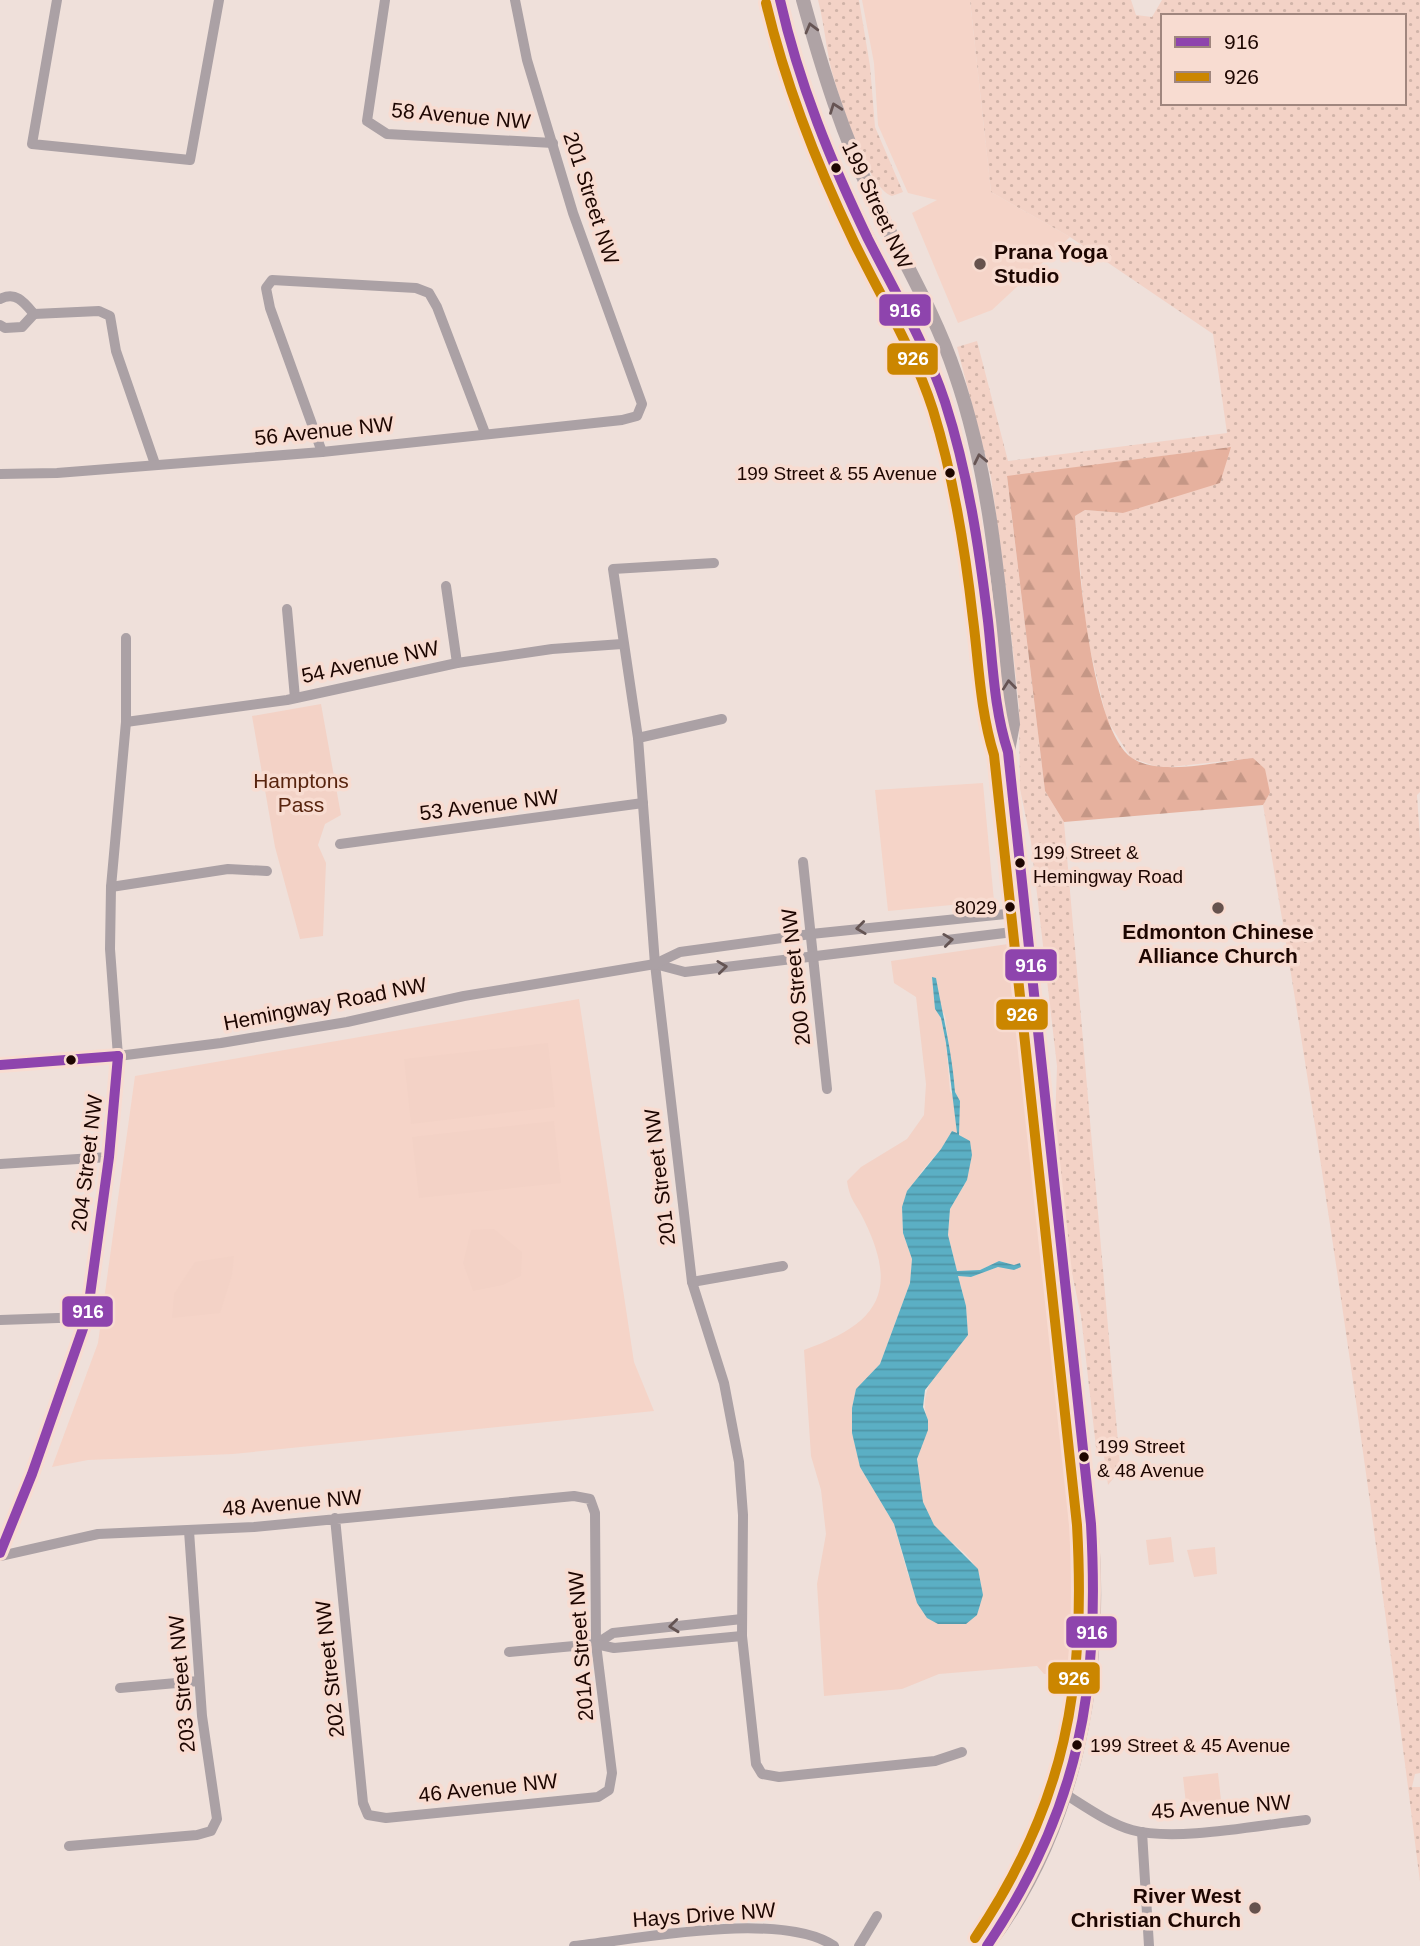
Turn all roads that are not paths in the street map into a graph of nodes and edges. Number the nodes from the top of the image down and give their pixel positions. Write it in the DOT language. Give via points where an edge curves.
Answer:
graph roads {
  1 [pos="57,0"];
  2 [pos="219,0"];
  3 [pos="385,0"];
  4 [pos="515,0"];
  5 [pos="780,0"];
  6 [pos="803,0"];
  7 [pos="553,143"];
  8 [pos="0,299"];
  9 [pos="34,314"];
  10 [pos="0,325"];
  11 [pos="642,404"];
  12 [pos="485,433"];
  13 [pos="322,452"];
  14 [pos="155,464"];
  15 [pos="0,474"];
  16 [pos="714,563"];
  17 [pos="446,586"];
  18 [pos="287,609"];
  19 [pos="126,638"];
  20 [pos="622,644"];
  21 [pos="457,663"];
  22 [pos="295,698"];
  23 [pos="722,719"];
  24 [pos="126,722"];
  25 [pos="638,738"];
  26 [pos="1008,752"];
  27 [pos="643,803"];
  28 [pos="340,844"];
  29 [pos="803,862"];
  30 [pos="268,871"];
  31 [pos="111,887"];
  32 [pos="1027,912"];
  33 [pos="1028,930"];
  34 [pos="811,934"];
  35 [pos="813,956"];
  36 [pos="656,964"];
  37 [pos="118,1056"];
  38 [pos="0,1065"];
  39 [pos="827,1089"];
  40 [pos="109,1157"];
  41 [pos="0,1164"];
  42 [pos="783,1266"];
  43 [pos="692,1282"];
  44 [pos="87,1317"];
  45 [pos="0,1320"];
  46 [pos="590,1499"];
  47 [pos="335,1518"];
  48 [pos="189,1531"];
  49 [pos="0,1554"];
  50 [pos="742,1619"];
  51 [pos="742,1636"];
  52 [pos="596,1644"];
  53 [pos="509,1652"];
  54 [pos="200,1681"];
  55 [pos="120,1688"];
  56 [pos="962,1752"];
  57 [pos="609,1790"];
  58 [pos="1065,1794"];
  59 [pos="368,1815"];
  60 [pos="1306,1820"];
  61 [pos="1142,1832"];
  62 [pos="69,1846"];
  63 [pos="877,1916"];
  64 [pos="574,1946"];
  65 [pos="834,1946"];
  66 [pos="859,1946"];
  67 [pos="987,1946"];
  68 [pos="1149,1946"];
  1 -- 2 [label="street" via="32,145 190,160"];
  3 -- 7 [label="street, 58 Avenue NW" via="367,121 387,134"];
  4 -- 7 [label="street, 201 Street NW" via="527,60"];
  5 -- 26 [label="main road, 199 Street NW" via="832,162 932,366 946,405 964,472 986,606 998,726"];
  26 -- 6 [label="main road, 199 Street NW, one-way" via="1012,710 988,504 973,430 954,369 853,153"];
  7 -- 11 [label="street, 201 Street NW" via="573,213"];
  8 -- 9 [label="street" via="20,298"];
  9 -- 10 [label="street" via="22,327"];
  9 -- 14 [label="street" via="99,312 110,316 116,351"];
  11 -- 12 [label="street, 56 Avenue NW" via="637,416 622,420"];
  12 -- 13 [label="street, 56 Avenue NW"];
  12 -- 13 [label="street" via="429,293 416,288 272,279 266,288 270,308"];
  13 -- 14 [label="street, 56 Avenue NW"];
  14 -- 15 [label="street, 56 Avenue NW"];
  16 -- 20 [label="street, 201 Street NW" via="613,569"];
  17 -- 21 [label="street"];
  18 -- 22 [label="street"];
  19 -- 24 [label="street, 204 Street NW"];
  20 -- 21 [label="street, 54 Avenue NW"];
  20 -- 25 [label="street, 201 Street NW"];
  21 -- 22 [label="street, 54 Avenue NW"];
  22 -- 24 [label="street, 54 Avenue NW"];
  23 -- 25 [label="street"];
  24 -- 31 [label="street, 204 Street NW"];
  25 -- 27 [label="street, 201 Street NW"];
  26 -- 32 [label="main road, 199 Street NW"];
  27 -- 28 [label="street, 53 Avenue NW"];
  27 -- 36 [label="street, 201 Street NW"];
  29 -- 34 [label="street, 200 Street NW"];
  30 -- 31 [label="street" via="228,869"];
  31 -- 37 [label="street, 204 Street NW" via="110,948"];
  32 -- 33 [label="main road, 199 Street NW"];
  32 -- 34 [label="street, Hemingway Road NW, one-way"];
  35 -- 33 [label="street, Hemingway Road NW, one-way"];
  33 -- 58 [label="main road, 199 Street NW" via="1092,1537 1093,1652 1087,1703"];
  34 -- 35 [label="street, 200 Street NW"];
  34 -- 36 [label="street, Hemingway Road NW" via="680,952"];
  36 -- 35 [label="street, Hemingway Road NW, one-way" via="685,972"];
  35 -- 39 [label="street, 200 Street NW"];
  36 -- 37 [label="street, Hemingway Road NW" via="464,996 289,1032"];
  36 -- 43 [label="street, 201 Street NW"];
  37 -- 38 [label="street, Hemingway Road NW"];
  37 -- 40 [label="street, 204 Street NW"];
  40 -- 41 [label="street"];
  40 -- 44 [label="street, 204 Street NW"];
  42 -- 43 [label="street"];
  43 -- 50 [label="street, 201 Street NW" via="735,1434 743,1515"];
  44 -- 45 [label="street"];
  44 -- 49 [label="street, 204 Street NW"];
  46 -- 47 [label="street, 48 Avenue NW" via="574,1496"];
  46 -- 52 [label="street, 201A Street NW" via="595,1525"];
  47 -- 48 [label="street, 48 Avenue NW"];
  47 -- 59 [label="street, 202 Street NW" via="363,1803"];
  48 -- 49 [label="street, 48 Avenue NW" via="98,1534"];
  48 -- 54 [label="street, 203 Street NW"];
  50 -- 51 [label="street, 201 Street NW"];
  50 -- 52 [label="street, one-way" via="613,1633"];
  51 -- 52 [label="street" via="614,1648"];
  51 -- 56 [label="street, 201 Street NW" via="756,1764 762,1774 779,1777 935,1761"];
  52 -- 53 [label="street"];
  52 -- 57 [label="street, 201A Street NW" via="612,1773"];
  54 -- 55 [label="street"];
  54 -- 62 [label="street, 203 Street NW" via="217,1819 211,1831"];
  57 -- 59 [label="street, 46 Avenue NW" via="605,1795 584,1798 386,1818"];
  58 -- 61 [label="street, 45 Avenue NW" via="1120,1826"];
  58 -- 67 [label="main road, 199 Street NW" via="1047,1843"];
  60 -- 61 [label="street, 45 Avenue NW"];
  61 -- 68 [label="street"];
  63 -- 66 [label="street"];
  64 -- 65 [label="street, Hays Drive NW" via="758,1927 796,1930"];
}
